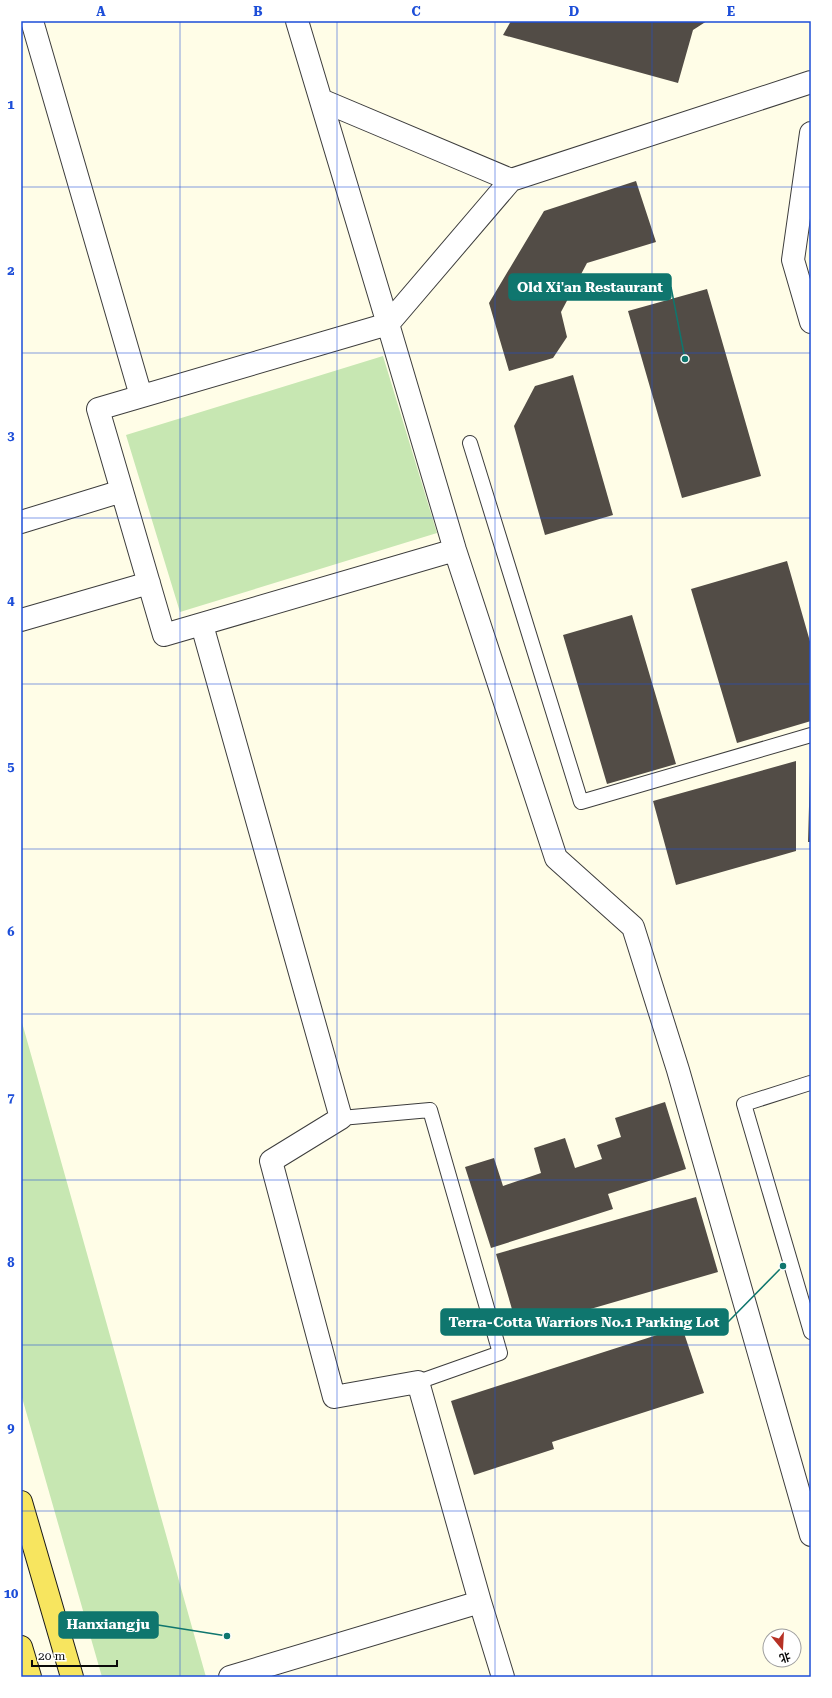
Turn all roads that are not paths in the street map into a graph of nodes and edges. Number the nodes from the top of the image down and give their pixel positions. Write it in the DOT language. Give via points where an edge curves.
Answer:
graph roads {
  1 [pos="32,21"];
  2 [pos="297,21"];
  3 [pos="811,82"];
  4 [pos="321,100"];
  5 [pos="811,133"];
  6 [pos="511,180"];
  7 [pos="811,322"];
  8 [pos="388,324"];
  9 [pos="141,396"];
  10 [pos="470,443"];
  11 [pos="122,491"];
  12 [pos="21,522"];
  13 [pos="455,550"];
  14 [pos="149,583"];
  15 [pos="21,620"];
  16 [pos="202,625"];
  17 [pos="811,735"];
  18 [pos="810,1083"];
  19 [pos="341,1118"];
  20 [pos="811,1332"];
  21 [pos="418,1382"];
  22 [pos="21,1502"];
  23 [pos="811,1535"];
  24 [pos="480,1602"];
  25 [pos="21,1647"];
  26 [pos="30,1677"];
  27 [pos="72,1677"];
  28 [pos="230,1677"];
  29 [pos="503,1677"];
  1 -- 9 [label="street"];
  2 -- 4 [label="street"];
  3 -- 6 [label="street"];
  4 -- 6 [label="street"];
  4 -- 8 [label="street"];
  5 -- 7 [label="street" via="793,260"];
  6 -- 8 [label="street"];
  8 -- 9 [label="street"];
  8 -- 13 [label="street"];
  9 -- 11 [label="street" via="98,409"];
  10 -- 17 [label="lane" via="581,802"];
  11 -- 12 [label="street"];
  11 -- 14 [label="street"];
  13 -- 16 [label="street"];
  13 -- 23 [label="street" via="556,858 633,927 678,1070"];
  14 -- 15 [label="street"];
  14 -- 16 [label="street" via="164,636"];
  16 -- 19 [label="street"];
  18 -- 20 [label="lane" via="744,1104"];
  19 -- 21 [label="street" via="271,1162 334,1397"];
  19 -- 21 [label="lane" via="430,1110 500,1353"];
  21 -- 24 [label="street"];
  22 -- 27 [label="main road"];
  24 -- 28 [label="street"];
  24 -- 29 [label="street"];
  25 -- 26 [label="main road"];
}
